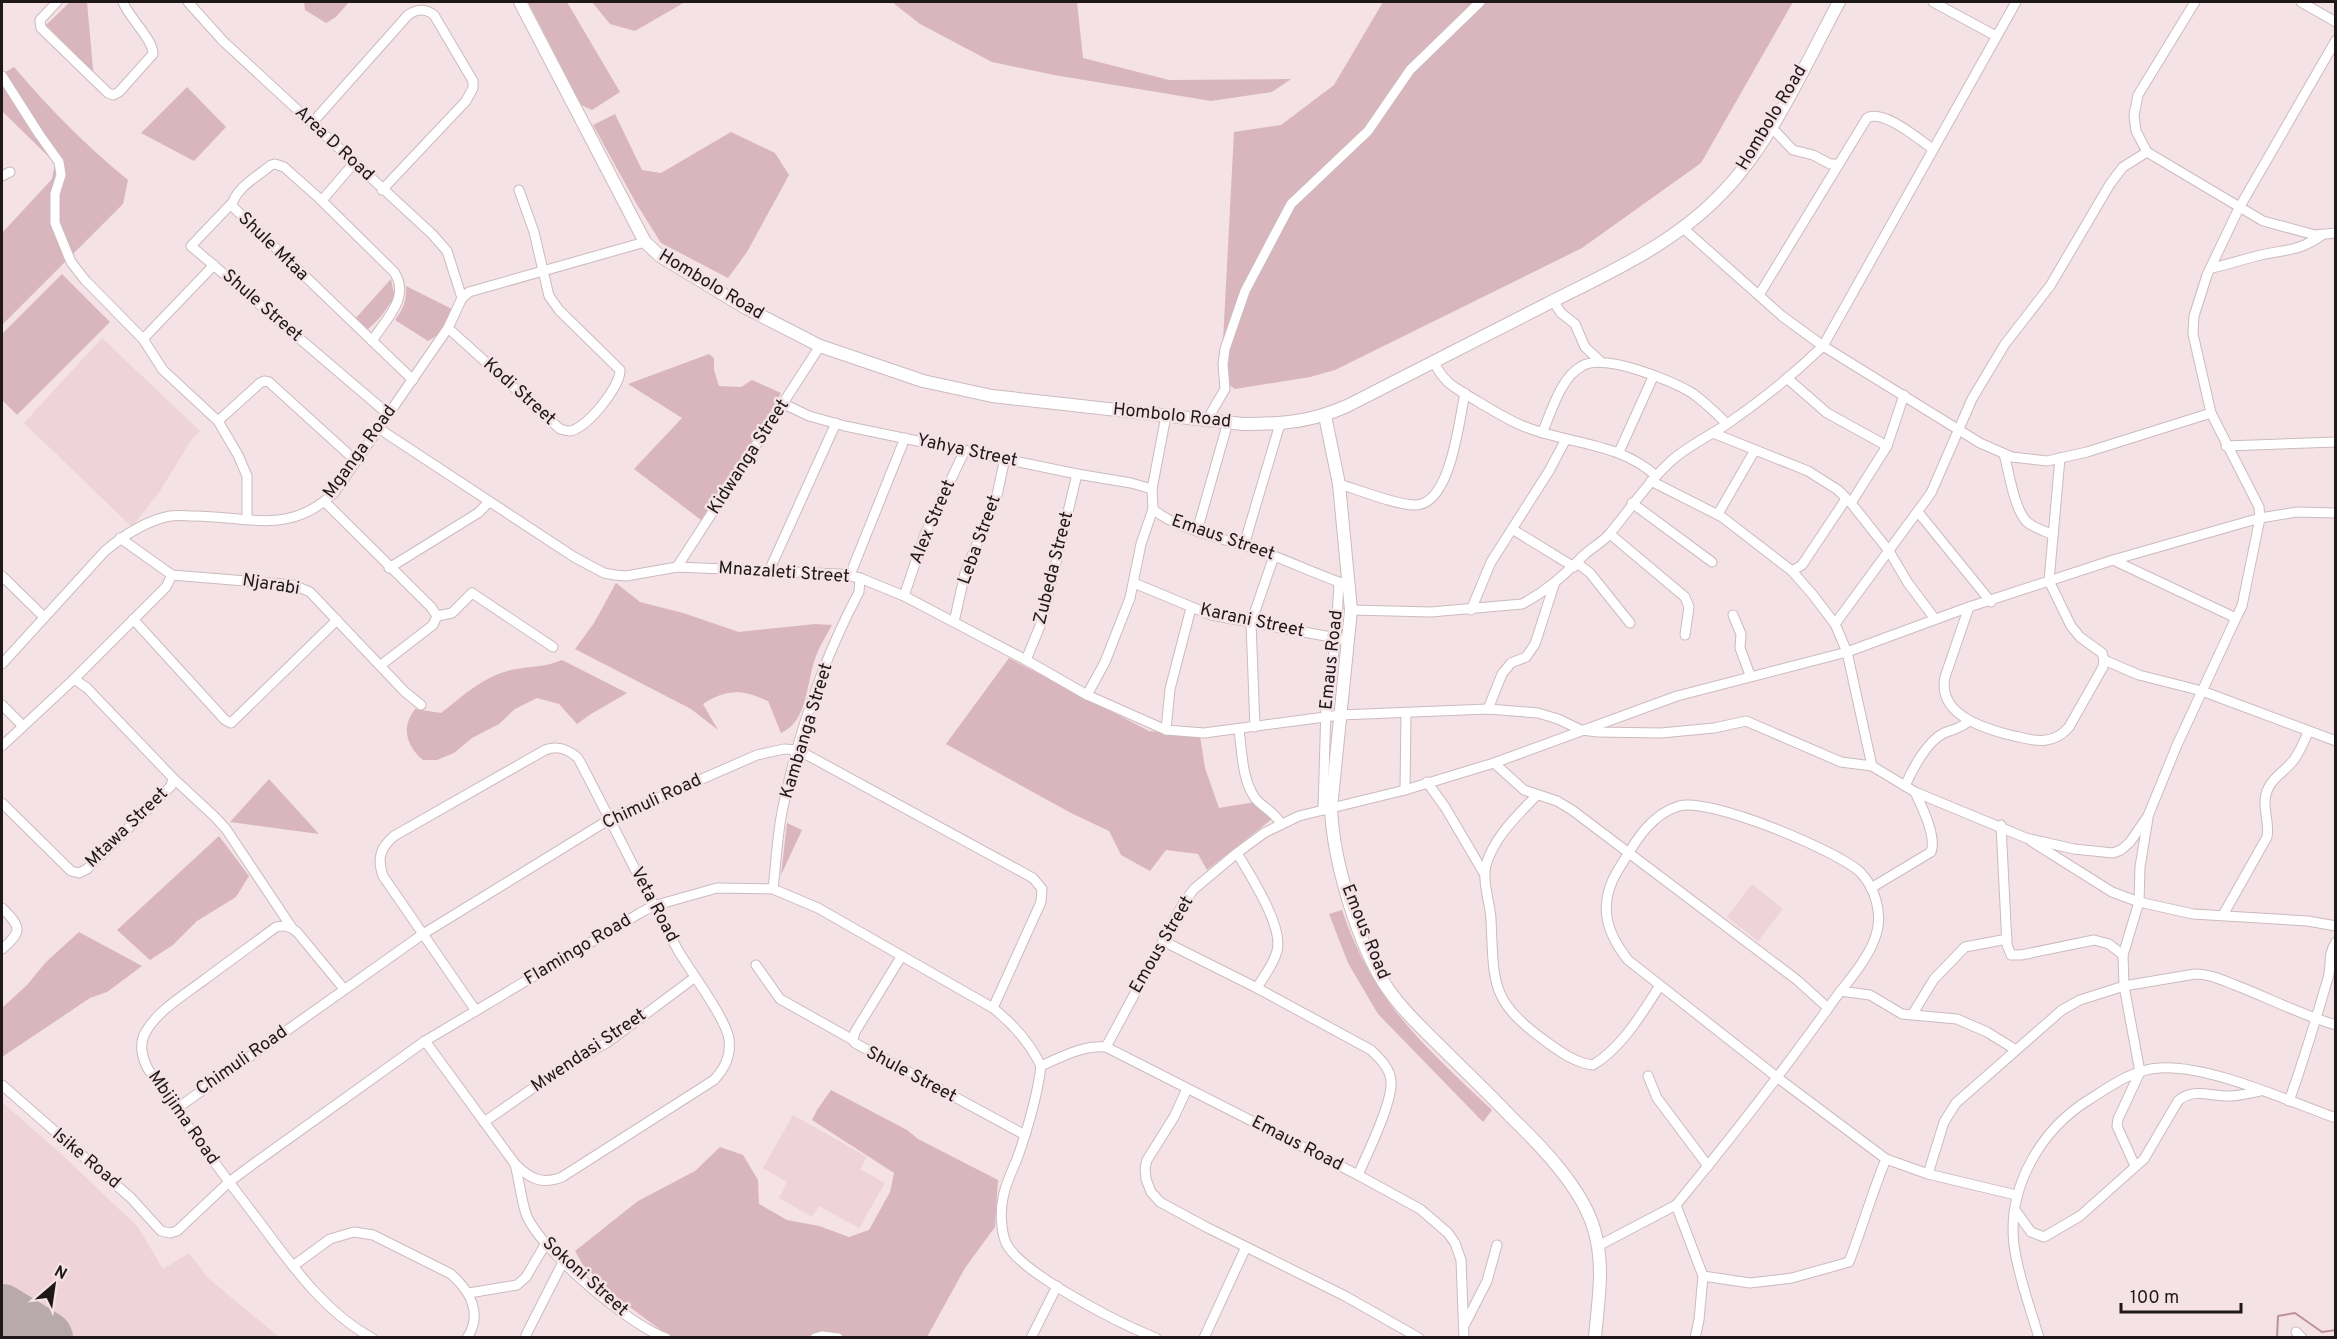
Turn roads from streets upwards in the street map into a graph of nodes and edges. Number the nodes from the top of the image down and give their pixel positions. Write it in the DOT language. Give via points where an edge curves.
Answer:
graph roads {
  1 [pos="57,2"];
  2 [pos="123,2"];
  3 [pos="188,2"];
  4 [pos="520,2"];
  5 [pos="1480,2"];
  6 [pos="1839,2"];
  7 [pos="1934,2"];
  8 [pos="2016,2"];
  9 [pos="2195,2"];
  10 [pos="2301,2"];
  11 [pos="2336,22"];
  12 [pos="1996,36"];
  13 [pos="2336,40"];
  14 [pos="2,76"];
  15 [pos="312,123"];
  16 [pos="1771,127"];
  17 [pos="1933,148"];
  18 [pos="2146,152"];
  19 [pos="354,163"];
  20 [pos="1839,164"];
  21 [pos="382,190"];
  22 [pos="519,190"];
  23 [pos="320,199"];
  24 [pos="232,203"];
  25 [pos="2239,208"];
  26 [pos="1683,228"];
  27 [pos="2336,233"];
  28 [pos="2323,234"];
  29 [pos="645,242"];
  30 [pos="214,265"];
  31 [pos="2211,268"];
  32 [pos="543,271"];
  33 [pos="1759,295"];
  34 [pos="462,298"];
  35 [pos="1553,301"];
  36 [pos="448,328"];
  37 [pos="143,339"];
  38 [pos="372,341"];
  39 [pos="820,346"];
  40 [pos="1823,346"];
  41 [pos="1600,361"];
  42 [pos="1434,362"];
  43 [pos="1653,377"];
  44 [pos="1788,379"];
  45 [pos="413,380"];
  46 [pos="1465,393"];
  47 [pos="1904,395"];
  48 [pos="784,404"];
  49 [pos="2211,413"];
  50 [pos="388,414"];
  51 [pos="1166,416"];
  52 [pos="1325,416"];
  53 [pos="1207,420"];
  54 [pos="218,421"];
  55 [pos="1228,422"];
  56 [pos="836,423"];
  57 [pos="1280,424"];
  58 [pos="1727,424"];
  59 [pos="378,428"];
  60 [pos="1960,431"];
  61 [pos="1542,433"];
  62 [pos="1713,433"];
  63 [pos="904,438"];
  64 [pos="1566,439"];
  65 [pos="2336,442"];
  66 [pos="1887,446"];
  67 [pos="2226,446"];
  68 [pos="965,450"];
  69 [pos="1755,450"];
  70 [pos="1619,452"];
  71 [pos="2004,454"];
  72 [pos="2060,458"];
  73 [pos="1005,459"];
  74 [pos="356,461"];
  75 [pos="1077,474"];
  76 [pos="1653,478"];
  77 [pos="1339,484"];
  78 [pos="1152,489"];
  79 [pos="1848,501"];
  80 [pos="325,502"];
  81 [pos="489,502"];
  82 [pos="1632,503"];
  83 [pos="1153,509"];
  84 [pos="1918,512"];
  85 [pos="2336,513"];
  86 [pos="1718,514"];
  87 [pos="2260,518"];
  88 [pos="247,519"];
  89 [pos="1512,529"];
  90 [pos="1197,531"];
  91 [pos="1610,534"];
  92 [pos="2053,535"];
  93 [pos="120,538"];
  94 [pos="1244,546"];
  95 [pos="1888,550"];
  96 [pos="1275,556"];
  97 [pos="2113,560"];
  98 [pos="1712,562"];
  99 [pos="1575,565"];
  100 [pos="389,567"];
  101 [pos="677,567"];
  102 [pos="768,571"];
  103 [pos="1792,571"];
  104 [pos="172,575"];
  105 [pos="850,575"];
  106 [pos="2,576"];
  107 [pos="860,578"];
  108 [pos="2049,581"];
  109 [pos="1134,583"];
  110 [pos="1344,584"];
  111 [pos="1554,585"];
  112 [pos="903,596"];
  113 [pos="1991,602"];
  114 [pos="1969,607"];
  115 [pos="1191,608"];
  116 [pos="1351,610"];
  117 [pos="1471,610"];
  118 [pos="1733,615"];
  119 [pos="44,616"];
  120 [pos="437,616"];
  121 [pos="2236,618"];
  122 [pos="133,619"];
  123 [pos="1935,619"];
  124 [pos="337,620"];
  125 [pos="954,622"];
  126 [pos="1630,622"];
  127 [pos="1251,623"];
  128 [pos="1835,624"];
  129 [pos="1685,635"];
  130 [pos="1342,639"];
  131 [pos="553,646"];
  132 [pos="1847,652"];
  133 [pos="1026,660"];
  134 [pos="2104,660"];
  135 [pos="2,664"];
  136 [pos="381,665"];
  137 [pos="1750,675"];
  138 [pos="74,679"];
  139 [pos="2202,691"];
  140 [pos="1087,695"];
  141 [pos="2,705"];
  142 [pos="421,705"];
  143 [pos="1488,709"];
  144 [pos="1406,713"];
  145 [pos="1340,715"];
  146 [pos="1325,717"];
  147 [pos="1969,721"];
  148 [pos="22,725"];
  149 [pos="1255,727"];
  150 [pos="1166,730"];
  151 [pos="1239,730"];
  152 [pos="1581,730"];
  153 [pos="2308,732"];
  154 [pos="2336,741"];
  155 [pos="2,746"];
  156 [pos="798,750"];
  157 [pos="1494,763"];
  158 [pos="1872,766"];
  159 [pos="174,778"];
  160 [pos="1427,782"];
  161 [pos="1905,786"];
  162 [pos="1405,790"];
  163 [pos="1916,792"];
  164 [pos="1536,796"];
  165 [pos="1937,801"];
  166 [pos="2,803"];
  167 [pos="1327,809"];
  168 [pos="2148,816"];
  169 [pos="1926,818"];
  170 [pos="610,819"];
  171 [pos="1281,824"];
  172 [pos="2001,825"];
  173 [pos="2026,838"];
  174 [pos="1629,852"];
  175 [pos="1237,853"];
  176 [pos="1485,875"];
  177 [pos="1871,888"];
  178 [pos="772,889"];
  179 [pos="2139,902"];
  180 [pos="653,906"];
  181 [pos="2,908"];
  182 [pos="2223,915"];
  183 [pos="2336,926"];
  184 [pos="292,927"];
  185 [pos="423,934"];
  186 [pos="2007,939"];
  187 [pos="1163,941"];
  188 [pos="2336,942"];
  189 [pos="2,949"];
  190 [pos="2123,955"];
  191 [pos="901,957"];
  192 [pos="756,965"];
  193 [pos="694,978"];
  194 [pos="2124,986"];
  195 [pos="1659,987"];
  196 [pos="1257,988"];
  197 [pos="344,989"];
  198 [pos="1840,991"];
  199 [pos="993,1008"];
  200 [pos="1828,1008"];
  201 [pos="476,1011"];
  202 [pos="1912,1015"];
  203 [pos="2315,1019"];
  204 [pos="2336,1025"];
  205 [pos="853,1040"];
  206 [pos="425,1041"];
  207 [pos="1106,1047"];
  208 [pos="2016,1050"];
  209 [pos="1041,1066"];
  210 [pos="2140,1071"];
  211 [pos="1648,1076"];
  212 [pos="1778,1078"];
  213 [pos="2,1085"];
  214 [pos="1187,1089"];
  215 [pos="2262,1091"];
  216 [pos="2289,1101"];
  217 [pos="176,1109"];
  218 [pos="2336,1118"];
  219 [pos="484,1122"];
  220 [pos="1025,1135"];
  221 [pos="1886,1159"];
  222 [pos="515,1164"];
  223 [pos="1708,1166"];
  224 [pos="2135,1166"];
  225 [pos="1928,1174"];
  226 [pos="1358,1175"];
  227 [pos="229,1182"];
  228 [pos="2016,1195"];
  229 [pos="1676,1205"];
  230 [pos="2015,1210"];
  231 [pos="170,1233"];
  232 [pos="546,1243"];
  233 [pos="1497,1245"];
  234 [pos="1598,1246"];
  235 [pos="1246,1247"];
  236 [pos="563,1262"];
  237 [pos="293,1266"];
  238 [pos="1703,1276"];
  239 [pos="1057,1286"];
  240 [pos="469,1293"];
  241 [pos="1464,1326"];
  242 [pos="1137,1334"];
  243 [pos="526,1335"];
  244 [pos="372,1338"];
  245 [pos="467,1338"];
  246 [pos="666,1338"];
  247 [pos="815,1338"];
  248 [pos="838,1338"];
  249 [pos="1031,1338"];
  250 [pos="1156,1338"];
  251 [pos="1204,1338"];
  252 [pos="1419,1338"];
  253 [pos="1464,1338"];
  254 [pos="1595,1338"];
  255 [pos="1695,1338"];
  256 [pos="2039,1338"];
  1 -- 2 [label="street" via="40,20 41,28 113,95 153,54"];
  3 -- 15 [label="street, Area D Road" via="223,41"];
  4 -- 29 [label="street, Hombolo Road"];
  5 -- 53 [label="street" via="1410,70 1368,131 1291,204 1245,291 1225,349 1225,389"];
  6 -- 16 [label="street, Hombolo Road"];
  7 -- 12 [label="street"];
  8 -- 12 [label="street"];
  9 -- 18 [label="street" via="2138,96 2136,131"];
  10 -- 11 [label="street"];
  12 -- 17 [label="street"];
  13 -- 25 [label="street"];
  14 -- 37 [label="street" via="59,162 55,224 71,262"];
  15 -- 19 [label="street, Area D Road"];
  15 -- 21 [label="street" via="408,15 428,10 434,15 471,75 473,88 466,101"];
  16 -- 20 [label="street" via="1793,150"];
  16 -- 26 [label="street, Hombolo Road" via="1725,191"];
  17 -- 20 [label="street" via="1894,123 1872,116 1860,127"];
  17 -- 40 [label="street"];
  18 -- 25 [label="street"];
  18 -- 60 [label="street" via="2123,168 2110,184 2050,286 2001,351 1972,399"];
  19 -- 21 [label="street, Area D Road"];
  19 -- 23 [label="street"];
  20 -- 33 [label="street"];
  21 -- 34 [label="street, Area D Road" via="447,252"];
  22 -- 32 [label="street"];
  23 -- 24 [label="street, Shule Mtaa" via="284,167 275,164 238,193"];
  23 -- 38 [label="street" via="394,272 400,284 398,300"];
  24 -- 30 [label="street" via="191,246"];
  24 -- 38 [label="street, Shule Mtaa" via="234,210"];
  25 -- 28 [label="street" via="2263,221"];
  25 -- 31 [label="street"];
  26 -- 33 [label="street"];
  26 -- 35 [label="street, Hombolo Road" via="1633,260"];
  27 -- 28 [label="street"];
  28 -- 31 [label="street" via="2296,250"];
  29 -- 32 [label="street"];
  29 -- 39 [label="street, Hombolo Road" via="660,256 746,308"];
  30 -- 37 [label="street, Shule Street"];
  30 -- 50 [label="street, Shule Street"];
  31 -- 49 [label="street" via="2193,324"];
  32 -- 34 [label="street" via="469,292"];
  32 -- 36 [label="street, Kodi Street" via="549,296 559,310 620,370 617,384 599,409 578,427 560,429"];
  33 -- 40 [label="street"];
  34 -- 36 [label="street, Mganga Road"];
  35 -- 41 [label="street" via="1575,324 1585,347"];
  35 -- 42 [label="street, Hombolo Road"];
  36 -- 45 [label="street, Mganga Road"];
  37 -- 54 [label="street" via="163,370"];
  38 -- 45 [label="street, Shule Mtaa"];
  39 -- 48 [label="street, Kidwanga Street"];
  39 -- 51 [label="street, Hombolo Road" via="923,381 992,396"];
  40 -- 44 [label="street"];
  40 -- 47 [label="street"];
  41 -- 43 [label="street"];
  41 -- 61 [label="street" via="1583,365 1569,377"];
  42 -- 46 [label="street" via="1450,386"];
  42 -- 52 [label="street, Hombolo Road"];
  43 -- 58 [label="street" via="1691,393"];
  43 -- 70 [label="street"];
  44 -- 58 [label="street"];
  44 -- 66 [label="street" via="1827,413"];
  45 -- 50 [label="street, Mganga Road"];
  46 -- 61 [label="street" via="1522,426"];
  46 -- 77 [label="street" via="1449,469 1431,500 1415,505"];
  47 -- 60 [label="street"];
  47 -- 66 [label="street"];
  48 -- 56 [label="street, Yahya Street"];
  48 -- 101 [label="street, Kidwanga Street"];
  49 -- 67 [label="street"];
  49 -- 72 [label="street"];
  50 -- 59 [label="street, Mganga Road"];
  51 -- 53 [label="street, Hombolo Road"];
  51 -- 78 [label="street, Emaus Street"];
  52 -- 57 [label="street, Hombolo Road"];
  52 -- 77 [label="street, Emous Road"];
  53 -- 55 [label="street, Hombolo Road"];
  54 -- 74 [label="street" via="260,383 269,382"];
  54 -- 88 [label="street" via="247,476"];
  55 -- 57 [label="street, Hombolo Road"];
  55 -- 90 [label="street"];
  56 -- 63 [label="street, Yahya Street"];
  56 -- 102 [label="street"];
  57 -- 94 [label="street"];
  58 -- 62 [label="street"];
  59 -- 74 [label="street, Mganga Road"];
  59 -- 81 [label="street, Mnazaleti Street"];
  60 -- 71 [label="street"];
  60 -- 84 [label="street"];
  61 -- 64 [label="street"];
  62 -- 69 [label="street"];
  62 -- 76 [label="street" via="1692,444"];
  63 -- 68 [label="street, Yahya Street"];
  63 -- 105 [label="street"];
  64 -- 70 [label="street"];
  64 -- 89 [label="street"];
  65 -- 67 [label="street"];
  66 -- 79 [label="street"];
  67 -- 87 [label="street" via="2259,507"];
  68 -- 73 [label="street, Yahya Street"];
  68 -- 112 [label="street, Alex Street" via="925,534"];
  69 -- 79 [label="street" via="1808,471"];
  69 -- 86 [label="street"];
  70 -- 76 [label="street" via="1640,463"];
  71 -- 72 [label="street" via="2047,461"];
  71 -- 92 [label="street" via="2023,516"];
  72 -- 92 [label="street"];
  73 -- 75 [label="street, Yahya Street"];
  73 -- 125 [label="street, Leba Street" via="996,495 969,560"];
  74 -- 80 [label="street, Mganga Road"];
  75 -- 78 [label="street, Yahya Street"];
  75 -- 133 [label="street, Zubeda Street" via="1047,602"];
  76 -- 82 [label="street"];
  76 -- 86 [label="street"];
  77 -- 110 [label="street, Emous Road"];
  78 -- 83 [label="street, Emaus Street"];
  79 -- 95 [label="street"];
  79 -- 103 [label="street" via="1802,565"];
  80 -- 88 [label="street, Mganga Road" via="298,517"];
  80 -- 100 [label="street"];
  81 -- 100 [label="street" via="459,526"];
  81 -- 101 [label="street, Mnazaleti Street" via="604,573 626,576"];
  82 -- 91 [label="street"];
  82 -- 98 [label="street"];
  83 -- 90 [label="street, Emaus Street"];
  83 -- 109 [label="street"];
  84 -- 95 [label="street"];
  84 -- 113 [label="street"];
  85 -- 87 [label="street" via="2297,512"];
  86 -- 103 [label="street"];
  87 -- 97 [label="street"];
  87 -- 121 [label="street" via="2242,606"];
  88 -- 93 [label="street, Mganga Road" via="172,516 143,524"];
  89 -- 99 [label="street"];
  89 -- 117 [label="street" via="1491,562"];
  90 -- 94 [label="street, Emaus Street"];
  91 -- 99 [label="street"];
  91 -- 129 [label="street" via="1685,597 1689,607"];
  92 -- 108 [label="street"];
  93 -- 104 [label="street"];
  93 -- 119 [label="street, Mganga Road"];
  94 -- 96 [label="street, Emaus Street"];
  95 -- 123 [label="street"];
  95 -- 128 [label="street"];
  96 -- 110 [label="street, Emaus Street"];
  96 -- 127 [label="street"];
  97 -- 108 [label="street"];
  97 -- 121 [label="street"];
  99 -- 111 [label="street"];
  99 -- 126 [label="street" via="1590,573"];
  100 -- 120 [label="street"];
  101 -- 102 [label="street, Mnazaleti Street"];
  102 -- 105 [label="street, Mnazaleti Street"];
  103 -- 128 [label="street"];
  104 -- 122 [label="street" via="166,587"];
  104 -- 124 [label="street, Njarabi" via="294,585 310,592"];
  105 -- 107 [label="street, Mnazaleti Street"];
  106 -- 119 [label="street"];
  107 -- 112 [label="street, Mnazaleti Street"];
  107 -- 156 [label="street, Kambanga Street" via="859,592 822,673"];
  108 -- 113 [label="street"];
  108 -- 134 [label="street" via="2071,626 2102,653"];
  109 -- 115 [label="street, Karani Street"];
  109 -- 140 [label="street" via="1105,662"];
  110 -- 116 [label="street, Emous Road"];
  110 -- 130 [label="street, Emaus Road"];
  111 -- 117 [label="street" via="1522,604"];
  111 -- 143 [label="street" via="1535,644 1526,657 1511,663 1502,674"];
  112 -- 125 [label="street, Mnazaleti Street"];
  113 -- 114 [label="street"];
  114 -- 123 [label="street, Emous Street"];
  114 -- 147 [label="street" via="1943,685 1946,699"];
  115 -- 127 [label="street, Karani Street"];
  115 -- 150 [label="street, Karani Street" via="1170,689"];
  116 -- 117 [label="street"];
  116 -- 130 [label="street, Emous Road"];
  118 -- 137 [label="street"];
  119 -- 135 [label="street, Mganga Road"];
  120 -- 131 [label="street" via="452,612 472,593"];
  120 -- 136 [label="street" via="433,625"];
  121 -- 139 [label="street"];
  122 -- 124 [label="street" via="231,723"];
  122 -- 138 [label="street"];
  123 -- 132 [label="street, Emous Street"];
  124 -- 136 [label="street, Njarabi"];
  125 -- 133 [label="street, Mnazaleti Street"];
  127 -- 130 [label="street, Karani Street"];
  127 -- 149 [label="street"];
  128 -- 132 [label="street"];
  130 -- 145 [label="street, Emous Road"];
  130 -- 146 [label="street, Emaus Road"];
  132 -- 137 [label="street, Emous Street"];
  132 -- 158 [label="street"];
  133 -- 140 [label="street, Mnazaleti Street"];
  134 -- 139 [label="street" via="2139,675"];
  134 -- 147 [label="street" via="2069,727 2057,737 2044,741 2029,739"];
  136 -- 142 [label="street, Njarabi"];
  137 -- 152 [label="street, Emous Street"];
  138 -- 148 [label="street"];
  138 -- 159 [label="street, Mtawa Street"];
  139 -- 153 [label="street"];
  139 -- 168 [label="street"];
  140 -- 150 [label="street, Mnazaleti Street"];
  141 -- 148 [label="street"];
  143 -- 144 [label="street, Mnazaleti Street"];
  143 -- 152 [label="street, Mnazaleti Street" via="1538,713"];
  144 -- 145 [label="street, Mnazaleti Street"];
  144 -- 162 [label="street"];
  145 -- 146 [label="street, Mnazaleti Street"];
  145 -- 167 [label="street, Emous Road"];
  146 -- 149 [label="street, Mnazaleti Street"];
  146 -- 167 [label="street, Emaus Road"];
  147 -- 161 [label="street" via="1938,737 1913,768"];
  148 -- 155 [label="street"];
  149 -- 151 [label="street, Mnazaleti Street"];
  150 -- 151 [label="street, Mnazaleti Street"];
  151 -- 171 [label="street" via="1249,788"];
  152 -- 157 [label="street, Emous Street"];
  152 -- 158 [label="street" via="1661,733 1746,721 1841,762"];
  153 -- 154 [label="street"];
  153 -- 182 [label="street" via="2294,759 2268,787 2264,805 2267,837"];
  156 -- 170 [label="street, Chimuli Road" via="784,748 757,755"];
  156 -- 178 [label="street, Kambanga Street" via="782,813"];
  156 -- 199 [label="street" via="1033,878 1042,889 1041,902"];
  157 -- 160 [label="street, Emous Street"];
  157 -- 164 [label="street" via="1515,784"];
  158 -- 161 [label="street"];
  159 -- 166 [label="street, Mtawa Street" via="171,786 79,873 71,871"];
  159 -- 184 [label="street" via="226,829"];
  160 -- 162 [label="street, Emous Street"];
  160 -- 176 [label="street"];
  161 -- 163 [label="street"];
  162 -- 167 [label="street, Emous Street"];
  163 -- 165 [label="street"];
  163 -- 169 [label="street"];
  164 -- 174 [label="street" via="1565,805"];
  164 -- 176 [label="street" via="1501,835"];
  165 -- 169 [label="street"];
  165 -- 172 [label="street"];
  167 -- 171 [label="street, Emous Street"];
  167 -- 234 [label="street, Emous Road" via="1349,901 1387,987 1409,1015 1542,1147 1573,1186 1594,1227"];
  168 -- 173 [label="street" via="2130,842 2113,853"];
  168 -- 179 [label="street"];
  169 -- 177 [label="street" via="1933,843 1931,852"];
  170 -- 180 [label="street, Veta Road"];
  170 -- 185 [label="street, Chimuli Road"];
  170 -- 185 [label="street, Veta Road" via="578,758 556,747 394,836 382,849 379,864"];
  171 -- 175 [label="street, Emous Street"];
  172 -- 173 [label="street"];
  172 -- 186 [label="street"];
  173 -- 179 [label="street" via="2112,892"];
  174 -- 177 [label="street" via="1653,819 1683,805 1698,805 1817,847 1861,873"];
  174 -- 195 [label="street" via="1609,885 1606,912 1616,945"];
  174 -- 200 [label="street"];
  175 -- 187 [label="street, Emous Street" via="1194,889"];
  175 -- 196 [label="street" via="1267,904 1278,947"];
  176 -- 195 [label="street" via="1491,918 1490,950 1499,994 1510,1012 1558,1050 1593,1065 1637,1022"];
  177 -- 198 [label="street" via="1878,909 1876,935"];
  178 -- 180 [label="street, Flamingo Road" via="717,888"];
  178 -- 191 [label="street, Flamingo Road" via="818,908"];
  179 -- 182 [label="street" via="2193,914"];
  179 -- 190 [label="street"];
  180 -- 193 [label="street, Veta Road"];
  180 -- 201 [label="street, Flamingo Road"];
  181 -- 189 [label="street" via="18,931"];
  182 -- 183 [label="street"];
  184 -- 197 [label="street"];
  184 -- 217 [label="street, Mbijima Road" via="276,927 180,998 144,1034 144,1062"];
  185 -- 197 [label="street, Chimuli Road"];
  185 -- 201 [label="street, Veta Road"];
  186 -- 190 [label="street" via="2008,951 2014,956 2094,939"];
  186 -- 202 [label="street" via="1965,947 1934,979"];
  187 -- 196 [label="street"];
  187 -- 207 [label="street, Emous Street"];
  188 -- 203 [label="street" via="2329,954 2329,974"];
  190 -- 194 [label="street"];
  191 -- 199 [label="street, Flamingo Road"];
  191 -- 205 [label="street, Shule Street"];
  192 -- 205 [label="street" via="780,999"];
  193 -- 219 [label="street, Mwendasi Street" via="608,1042 559,1070"];
  193 -- 222 [label="street, Veta Road" via="729,1036 728,1059 714,1080 562,1177 538,1181"];
  194 -- 203 [label="street" via="2206,974"];
  194 -- 208 [label="street" via="2086,997 2062,1010"];
  194 -- 210 [label="street"];
  195 -- 212 [label="street"];
  196 -- 226 [label="street" via="1371,1050 1386,1066 1391,1080 1390,1095"];
  197 -- 217 [label="street, Chimuli Road"];
  198 -- 200 [label="street"];
  198 -- 202 [label="street" via="1870,995 1899,1013"];
  199 -- 209 [label="street, Flamingo Road" via="1033,1049"];
  200 -- 212 [label="street"];
  201 -- 206 [label="street, Flamingo Road"];
  202 -- 208 [label="street" via="1957,1019"];
  203 -- 204 [label="street"];
  203 -- 216 [label="street"];
  205 -- 220 [label="street, Shule Street" via="861,1048"];
  206 -- 219 [label="street, Veta Road"];
  206 -- 227 [label="street, Flamingo Road"];
  207 -- 209 [label="street" via="1068,1054"];
  207 -- 214 [label="street, Emaus Road"];
  208 -- 225 [label="street" via="1966,1092 1949,1112"];
  209 -- 220 [label="street"];
  210 -- 215 [label="street" via="2185,1069"];
  210 -- 224 [label="street" via="2117,1126"];
  210 -- 228 [label="street" via="2082,1104 2047,1135"];
  211 -- 223 [label="street" via="1657,1098"];
  212 -- 221 [label="street"];
  212 -- 223 [label="street"];
  213 -- 231 [label="street, Isike Road" via="131,1198 161,1231"];
  214 -- 226 [label="street, Emaus Road"];
  214 -- 235 [label="street" via="1148,1160 1148,1184 1160,1202"];
  215 -- 216 [label="street"];
  215 -- 224 [label="street" via="2231,1096 2185,1095 2149,1152"];
  216 -- 218 [label="street"];
  217 -- 227 [label="street, Mbijima Road"];
  219 -- 222 [label="street, Veta Road"];
  220 -- 239 [label="street" via="1003,1198 1006,1243 1018,1259"];
  221 -- 225 [label="street"];
  221 -- 238 [label="street" via="1849,1262 1792,1278 1750,1283"];
  222 -- 232 [label="street, Sokoni Street" via="526,1215"];
  223 -- 229 [label="street"];
  224 -- 230 [label="street" via="2080,1216 2048,1236 2039,1237 2031,1232"];
  225 -- 228 [label="street"];
  226 -- 241 [label="street, Emaus Road" via="1420,1209 1448,1233 1461,1260"];
  227 -- 231 [label="street, Flamingo Road" via="177,1231"];
  227 -- 237 [label="street, Mbijima Road"];
  228 -- 230 [label="street"];
  229 -- 234 [label="street"];
  229 -- 238 [label="street"];
  230 -- 256 [label="street" via="2017,1262"];
  232 -- 236 [label="street, Sokoni Street"];
  232 -- 240 [label="street" via="522,1282"];
  233 -- 241 [label="street" via="1487,1281"];
  234 -- 254 [label="street, Emous Road" via="1602,1264"];
  235 -- 251 [label="street"];
  235 -- 252 [label="street"];
  236 -- 243 [label="street"];
  236 -- 246 [label="street, Sokoni Street" via="634,1320"];
  237 -- 240 [label="street" via="330,1239 354,1232 373,1235 451,1274"];
  237 -- 244 [label="street, Mbijima Road" via="327,1304"];
  238 -- 255 [label="street"];
  239 -- 242 [label="street"];
  239 -- 249 [label="street"];
  240 -- 245 [label="street" via="476,1316"];
  241 -- 253 [label="street, Emaus Road"];
  242 -- 250 [label="street"];
  247 -- 248 [label="street"];
}
